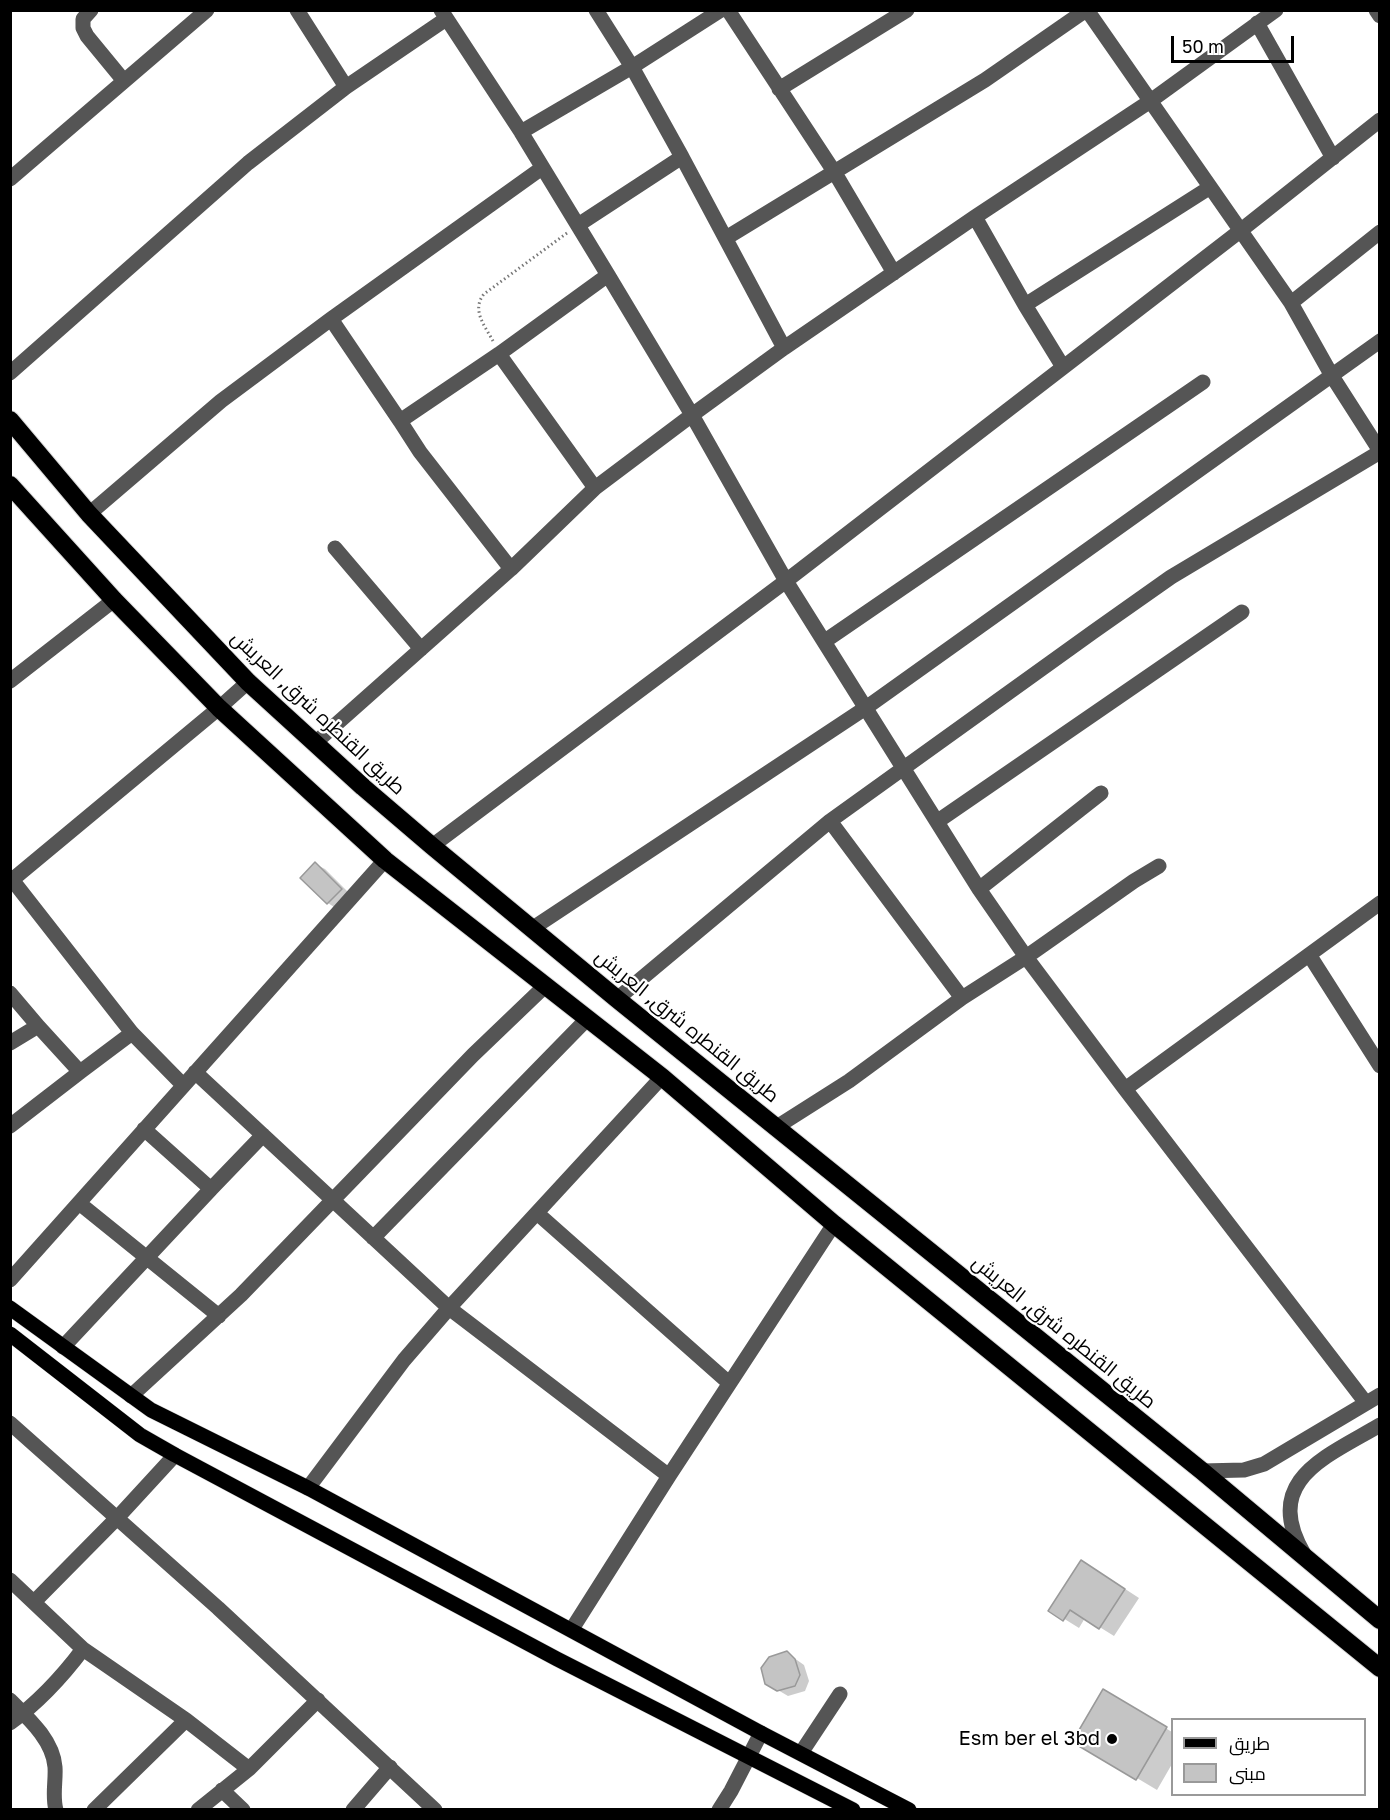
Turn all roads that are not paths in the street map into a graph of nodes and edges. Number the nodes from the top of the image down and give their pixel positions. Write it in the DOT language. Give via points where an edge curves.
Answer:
graph roads {
  1 [pos="91,10"];
  2 [pos="207,10"];
  3 [pos="297,10"];
  4 [pos="596,10"];
  5 [pos="721,10"];
  6 [pos="728,10"];
  7 [pos="907,10"];
  8 [pos="1087,10"];
  9 [pos="1276,10"];
  10 [pos="1376,10"];
  11 [pos="443,15"];
  12 [pos="1380,16"];
  13 [pos="1257,23"];
  14 [pos="632,68"];
  15 [pos="124,81"];
  16 [pos="346,87"];
  17 [pos="779,89"];
  18 [pos="1149,102"];
  19 [pos="1380,120"];
  20 [pos="521,132"];
  21 [pos="682,157"];
  22 [pos="1333,158"];
  23 [pos="542,168"];
  24 [pos="835,173"];
  25 [pos="10,179"];
  26 [pos="1209,188"];
  27 [pos="975,217"];
  28 [pos="578,225"];
  29 [pos="1240,231"];
  30 [pos="1380,232"];
  31 [pos="726,238"];
  32 [pos="894,273"];
  33 [pos="608,275"];
  34 [pos="1291,303"];
  35 [pos="1024,306"];
  36 [pos="331,319"];
  37 [pos="1380,341"];
  38 [pos="784,348"];
  39 [pos="499,354"];
  40 [pos="1063,367"];
  41 [pos="10,373"];
  42 [pos="1332,376"];
  43 [pos="1203,382"];
  44 [pos="692,415"];
  45 [pos="10,420"];
  46 [pos="399,421"];
  47 [pos="1380,452"];
  48 [pos="10,485"];
  49 [pos="595,489"];
  50 [pos="89,514"];
  51 [pos="335,548"];
  52 [pos="511,569"];
  53 [pos="786,581"];
  54 [pos="114,600"];
  55 [pos="1242,612"];
  56 [pos="825,641"];
  57 [pos="421,649"];
  58 [pos="12,676"];
  59 [pos="248,682"];
  60 [pos="867,707"];
  61 [pos="219,708"];
  62 [pos="315,743"];
  63 [pos="904,769"];
  64 [pos="1101,793"];
  65 [pos="830,821"];
  66 [pos="938,821"];
  67 [pos="432,846"];
  68 [pos="385,860"];
  69 [pos="1159,866"];
  70 [pos="11,878"];
  71 [pos="979,889"];
  72 [pos="1380,903"];
  73 [pos="533,928"];
  74 [pos="1310,956"];
  75 [pos="1026,957"];
  76 [pos="545,986"];
  77 [pos="10,993"];
  78 [pos="962,998"];
  79 [pos="617,999"];
  80 [pos="587,1019"];
  81 [pos="38,1026"];
  82 [pos="132,1033"];
  83 [pos="10,1043"];
  84 [pos="1380,1066"];
  85 [pos="80,1072"];
  86 [pos="195,1072"];
  87 [pos="662,1077"];
  88 [pos="183,1085"];
  89 [pos="1125,1089"];
  90 [pos="10,1126"];
  91 [pos="775,1128"];
  92 [pos="144,1129"];
  93 [pos="263,1135"];
  94 [pos="211,1189"];
  95 [pos="334,1201"];
  96 [pos="79,1203"];
  97 [pos="537,1213"];
  98 [pos="834,1224"];
  99 [pos="373,1238"];
  100 [pos="146,1257"];
  101 [pos="10,1280"];
  102 [pos="10,1308"];
  103 [pos="449,1308"];
  104 [pos="219,1316"];
  105 [pos="10,1334"];
  106 [pos="63,1347"];
  107 [pos="729,1383"];
  108 [pos="1380,1395"];
  109 [pos="130,1396"];
  110 [pos="1366,1403"];
  111 [pos="10,1423"];
  112 [pos="1380,1425"];
  113 [pos="175,1455"];
  114 [pos="1202,1471"];
  115 [pos="669,1476"];
  116 [pos="308,1488"];
  117 [pos="118,1517"];
  118 [pos="1307,1559"];
  119 [pos="10,1580"];
  120 [pos="34,1602"];
  121 [pos="1380,1620"];
  122 [pos="572,1629"];
  123 [pos="82,1649"];
  124 [pos="1380,1668"];
  125 [pos="840,1694"];
  126 [pos="10,1700"];
  127 [pos="318,1700"];
  128 [pos="17,1718"];
  129 [pos="186,1720"];
  130 [pos="761,1732"];
  131 [pos="801,1753"];
  132 [pos="750,1758"];
  133 [pos="390,1767"];
  134 [pos="249,1769"];
  135 [pos="222,1790"];
  136 [pos="56,1809"];
  137 [pos="94,1809"];
  138 [pos="198,1809"];
  139 [pos="243,1809"];
  140 [pos="353,1809"];
  141 [pos="435,1809"];
  142 [pos="719,1809"];
  143 [pos="853,1809"];
  144 [pos="909,1809"];
  1 -- 15 [label="street" via="83,19 85,32"];
  2 -- 15 [label="street"];
  3 -- 16 [label="street"];
  4 -- 14 [label="street"];
  5 -- 14 [label="street"];
  6 -- 17 [label="street"];
  7 -- 17 [label="street"];
  8 -- 18 [label="street"];
  8 -- 24 [label="street" via="985,81"];
  9 -- 13 [label="street"];
  10 -- 12 [label="street"];
  11 -- 16 [label="street"];
  11 -- 20 [label="street"];
  13 -- 18 [label="street"];
  13 -- 22 [label="street"];
  14 -- 20 [label="street"];
  14 -- 21 [label="street"];
  15 -- 25 [label="street"];
  16 -- 41 [label="street" via="248,163"];
  17 -- 24 [label="street"];
  18 -- 26 [label="street"];
  18 -- 27 [label="street"];
  19 -- 22 [label="street"];
  20 -- 23 [label="street"];
  21 -- 28 [label="street"];
  21 -- 31 [label="street"];
  22 -- 29 [label="street"];
  23 -- 28 [label="street"];
  23 -- 36 [label="street"];
  24 -- 31 [label="street"];
  24 -- 32 [label="street"];
  26 -- 29 [label="street"];
  26 -- 35 [label="street"];
  27 -- 32 [label="street"];
  27 -- 35 [label="street"];
  28 -- 33 [label="street"];
  29 -- 34 [label="street"];
  29 -- 40 [label="street"];
  30 -- 34 [label="street"];
  31 -- 38 [label="street"];
  32 -- 38 [label="street"];
  33 -- 39 [label="street"];
  33 -- 44 [label="street"];
  34 -- 42 [label="street"];
  35 -- 40 [label="street"];
  36 -- 46 [label="street"];
  36 -- 50 [label="street" via="221,401"];
  37 -- 42 [label="street"];
  38 -- 44 [label="street"];
  39 -- 46 [label="street"];
  39 -- 49 [label="street"];
  40 -- 53 [label="street"];
  42 -- 47 [label="street"];
  42 -- 60 [label="street"];
  43 -- 56 [label="street"];
  44 -- 49 [label="street"];
  44 -- 53 [label="street"];
  45 -- 50 [label="highway, طريق القنطره شرق, العريش"];
  46 -- 52 [label="street"];
  47 -- 63 [label="street" via="1172,577"];
  48 -- 54 [label="highway"];
  49 -- 52 [label="street"];
  50 -- 59 [label="highway, طريق القنطره شرق, العريش"];
  51 -- 57 [label="street"];
  52 -- 57 [label="street"];
  53 -- 56 [label="street"];
  53 -- 67 [label="street"];
  54 -- 58 [label="street"];
  54 -- 61 [label="highway"];
  55 -- 66 [label="street"];
  56 -- 60 [label="street"];
  57 -- 62 [label="street"];
  59 -- 61 [label="street"];
  59 -- 62 [label="highway, طريق القنطره شرق, العريش"];
  60 -- 63 [label="street"];
  60 -- 73 [label="street"];
  61 -- 68 [label="highway"];
  61 -- 70 [label="street"];
  62 -- 67 [label="highway, طريق القنطره شرق, العريش"];
  63 -- 65 [label="street"];
  63 -- 66 [label="street"];
  64 -- 71 [label="street"];
  65 -- 78 [label="street"];
  65 -- 79 [label="street"];
  66 -- 71 [label="street"];
  67 -- 73 [label="highway, طريق القنطره شرق, العريش"];
  68 -- 76 [label="highway"];
  68 -- 86 [label="street"];
  69 -- 75 [label="street"];
  70 -- 82 [label="street"];
  71 -- 75 [label="street"];
  72 -- 74 [label="street"];
  73 -- 79 [label="highway, طريق القنطره شرق, العريش"];
  74 -- 84 [label="street"];
  74 -- 89 [label="street"];
  75 -- 78 [label="street"];
  75 -- 89 [label="street"];
  76 -- 80 [label="highway"];
  76 -- 95 [label="street"];
  77 -- 81 [label="street"];
  78 -- 91 [label="street" via="849,1081"];
  79 -- 91 [label="highway, طريق القنطره شرق, العريش"];
  80 -- 87 [label="highway"];
  80 -- 99 [label="street"];
  81 -- 83 [label="street"];
  81 -- 85 [label="street"];
  82 -- 85 [label="street"];
  82 -- 88 [label="street"];
  85 -- 90 [label="street"];
  86 -- 88 [label="street"];
  86 -- 93 [label="street"];
  87 -- 97 [label="street"];
  87 -- 98 [label="highway"];
  88 -- 92 [label="street"];
  89 -- 110 [label="street"];
  91 -- 114 [label="highway, طريق القنطره شرق, العريش"];
  92 -- 94 [label="street"];
  92 -- 96 [label="street"];
  93 -- 94 [label="street"];
  93 -- 95 [label="street"];
  94 -- 100 [label="street"];
  95 -- 99 [label="street"];
  95 -- 104 [label="street"];
  96 -- 100 [label="street"];
  96 -- 101 [label="street"];
  97 -- 103 [label="street"];
  97 -- 107 [label="street"];
  98 -- 107 [label="street"];
  98 -- 124 [label="highway"];
  99 -- 103 [label="street"];
  100 -- 104 [label="street"];
  100 -- 106 [label="street"];
  102 -- 106 [label="main road"];
  103 -- 115 [label="street"];
  103 -- 116 [label="street" via="404,1360"];
  104 -- 109 [label="street"];
  105 -- 113 [label="main road" via="140,1434"];
  106 -- 109 [label="main road"];
  107 -- 115 [label="street"];
  108 -- 110 [label="street"];
  109 -- 116 [label="main road"];
  110 -- 114 [label="street" via="1264,1464 1244,1470"];
  111 -- 117 [label="street"];
  112 -- 118 [label="street" via="1318,1462 1292,1492 1295,1540"];
  113 -- 117 [label="street"];
  113 -- 132 [label="main road"];
  114 -- 118 [label="highway, طريق القنطره شرق, العريش"];
  115 -- 122 [label="street"];
  116 -- 122 [label="main road"];
  117 -- 120 [label="street"];
  117 -- 127 [label="street"];
  118 -- 121 [label="highway, طريق القنطره شرق, العريش"];
  119 -- 120 [label="street"];
  120 -- 123 [label="street"];
  122 -- 130 [label="main road"];
  123 -- 128 [label="street" via="68,1669"];
  123 -- 129 [label="street"];
  125 -- 131 [label="street"];
  126 -- 128 [label="street"];
  127 -- 133 [label="street"];
  127 -- 134 [label="street"];
  128 -- 136 [label="street" via="48,1744 54,1759"];
  129 -- 134 [label="street"];
  129 -- 137 [label="street"];
  130 -- 131 [label="main road"];
  130 -- 132 [label="street"];
  131 -- 144 [label="main road"];
  132 -- 142 [label="street"];
  132 -- 143 [label="main road"];
  133 -- 140 [label="street"];
  133 -- 141 [label="street"];
  134 -- 135 [label="street"];
  135 -- 138 [label="street"];
  135 -- 139 [label="street"];
}
